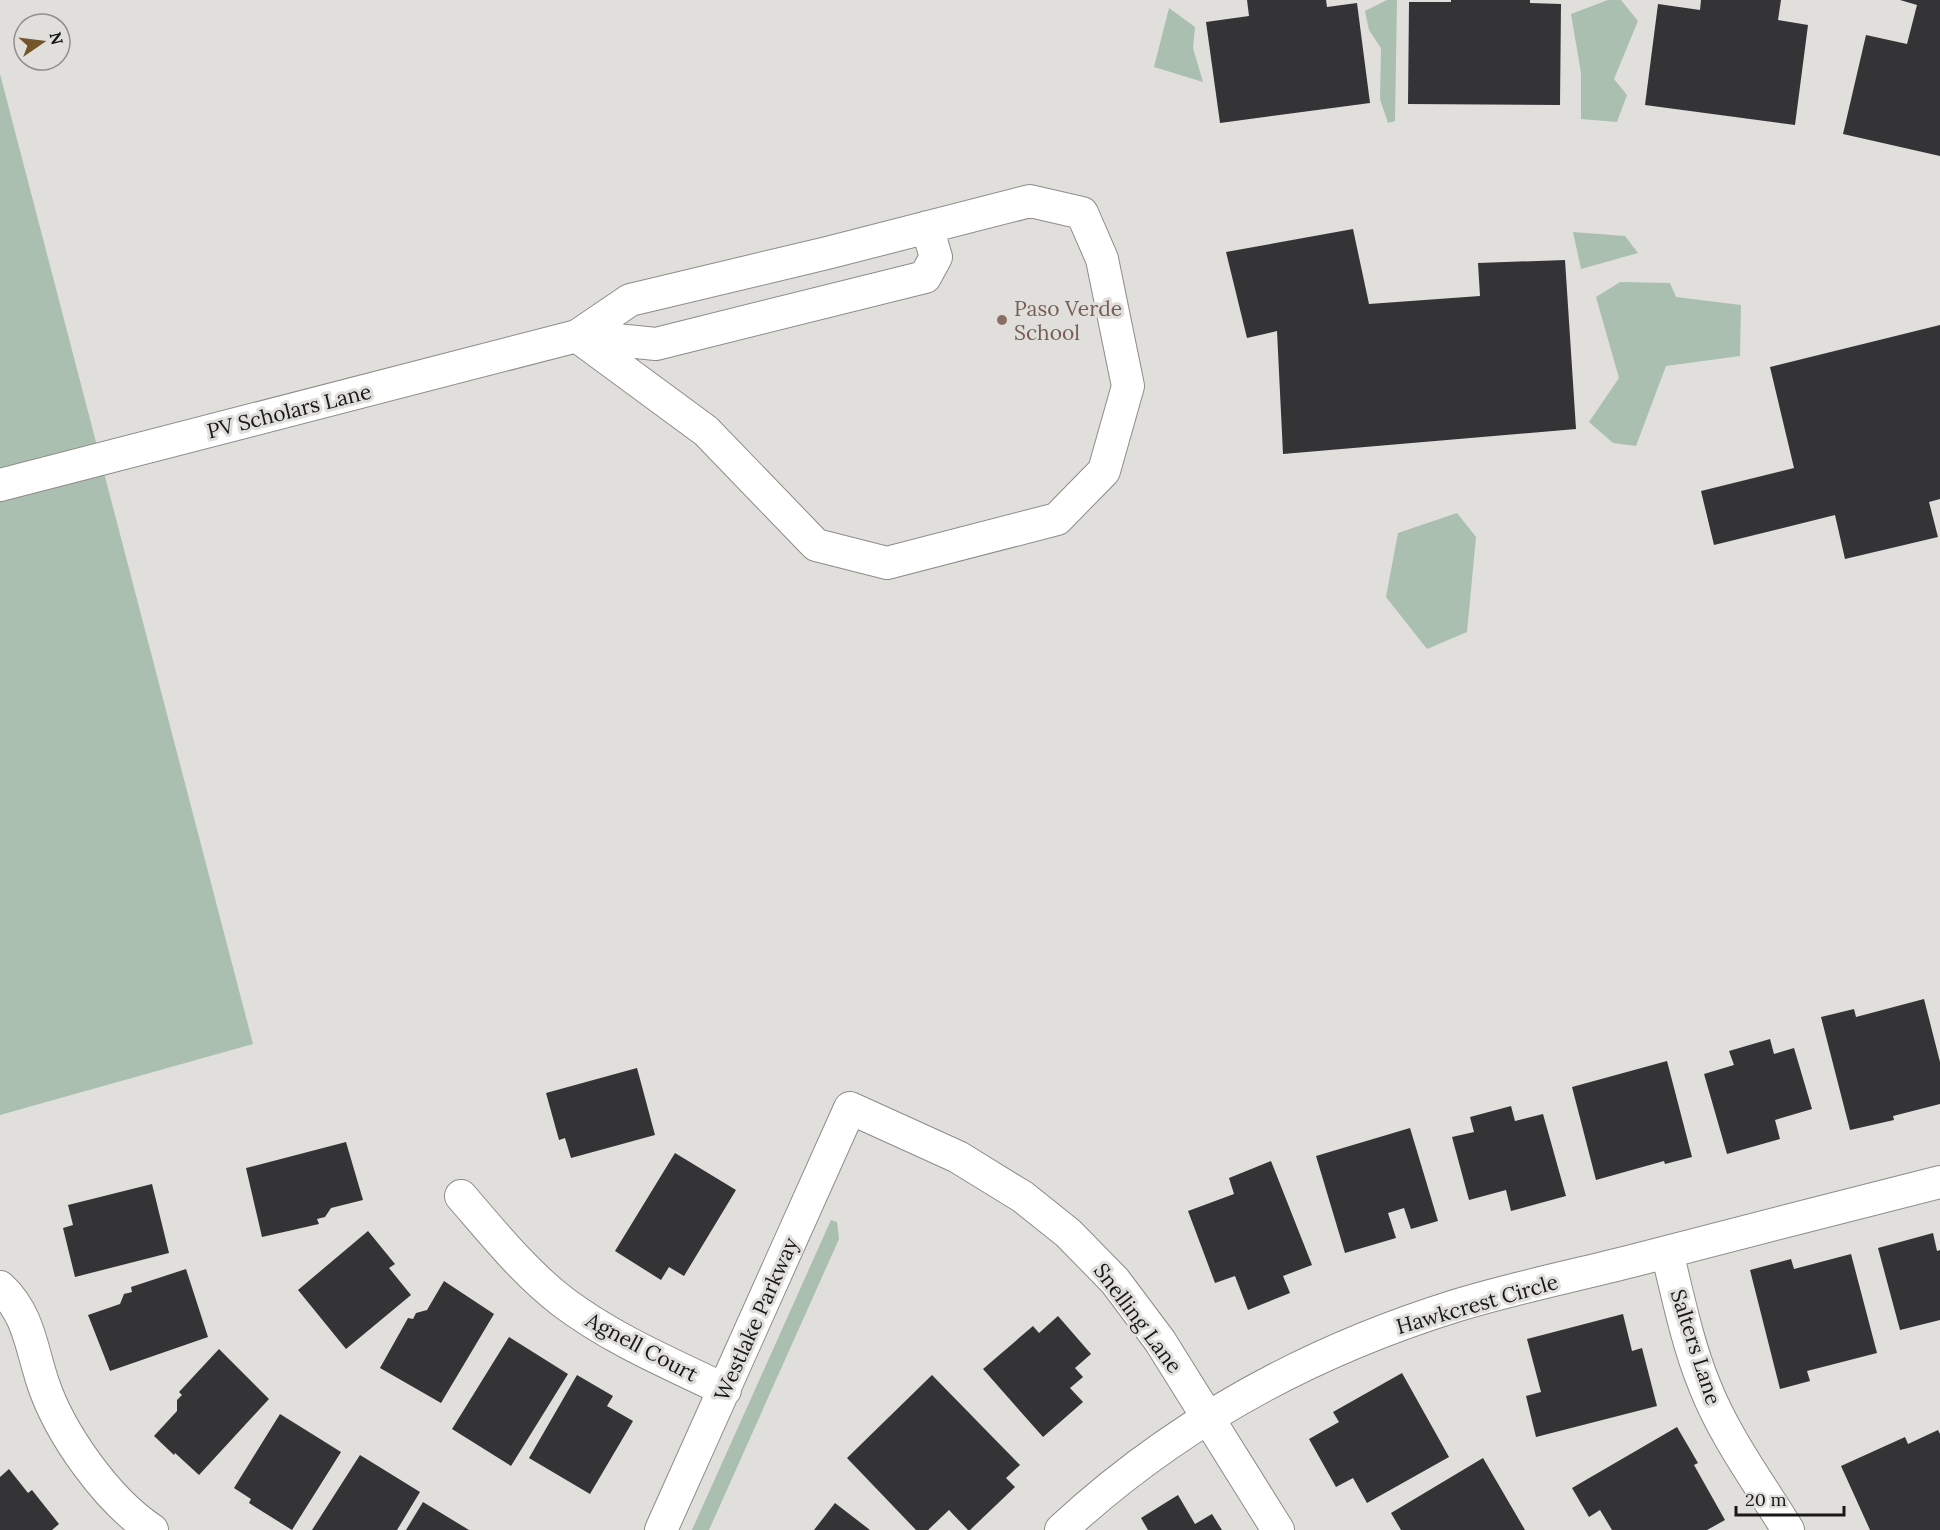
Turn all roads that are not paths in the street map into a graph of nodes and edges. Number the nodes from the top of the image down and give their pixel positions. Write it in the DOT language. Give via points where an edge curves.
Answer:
graph roads {
  1 [pos="927,227"];
  2 [pos="578,336"];
  3 [pos="0,485"];
  4 [pos="850,1107"];
  5 [pos="1940,1182"];
  6 [pos="461,1196"];
  7 [pos="1667,1252"];
  8 [pos="0,1287"];
  9 [pos="724,1390"];
  10 [pos="1208,1417"];
  11 [pos="152,1530"];
  12 [pos="661,1530"];
  13 [pos="1061,1530"];
  14 [pos="1278,1530"];
  15 [pos="1788,1530"];
  1 -- 2 [label="street" via="630,300"];
  1 -- 2 [label="street" via="936,257 925,277 656,344"];
  1 -- 2 [label="street" via="1030,201 1082,213 1102,259 1128,386 1104,471 1057,519 887,563 816,545 706,431"];
  2 -- 3 [label="street, PV Scholars Lane"];
  4 -- 9 [label="street, Westlake Parkway"];
  4 -- 10 [label="street, Snelling Lane" via="958,1157 1023,1197 1068,1233 1115,1281 1160,1341"];
  5 -- 7 [label="street, Hawkcrest Circle"];
  6 -- 9 [label="street, Agnell Court" via="520,1264 563,1302 617,1338"];
  7 -- 10 [label="street, Hawkcrest Circle" via="1456,1306 1374,1334 1295,1369"];
  7 -- 15 [label="street, Salters Lane" via="1703,1384 1721,1422"];
  8 -- 11 [label="street" via="17,1305 44,1385 64,1429 117,1499"];
  9 -- 12 [label="street, Westlake Parkway"];
  10 -- 13 [label="street, Hawkcrest Circle" via="1174,1438"];
  10 -- 14 [label="street, Snelling Lane"];
}
